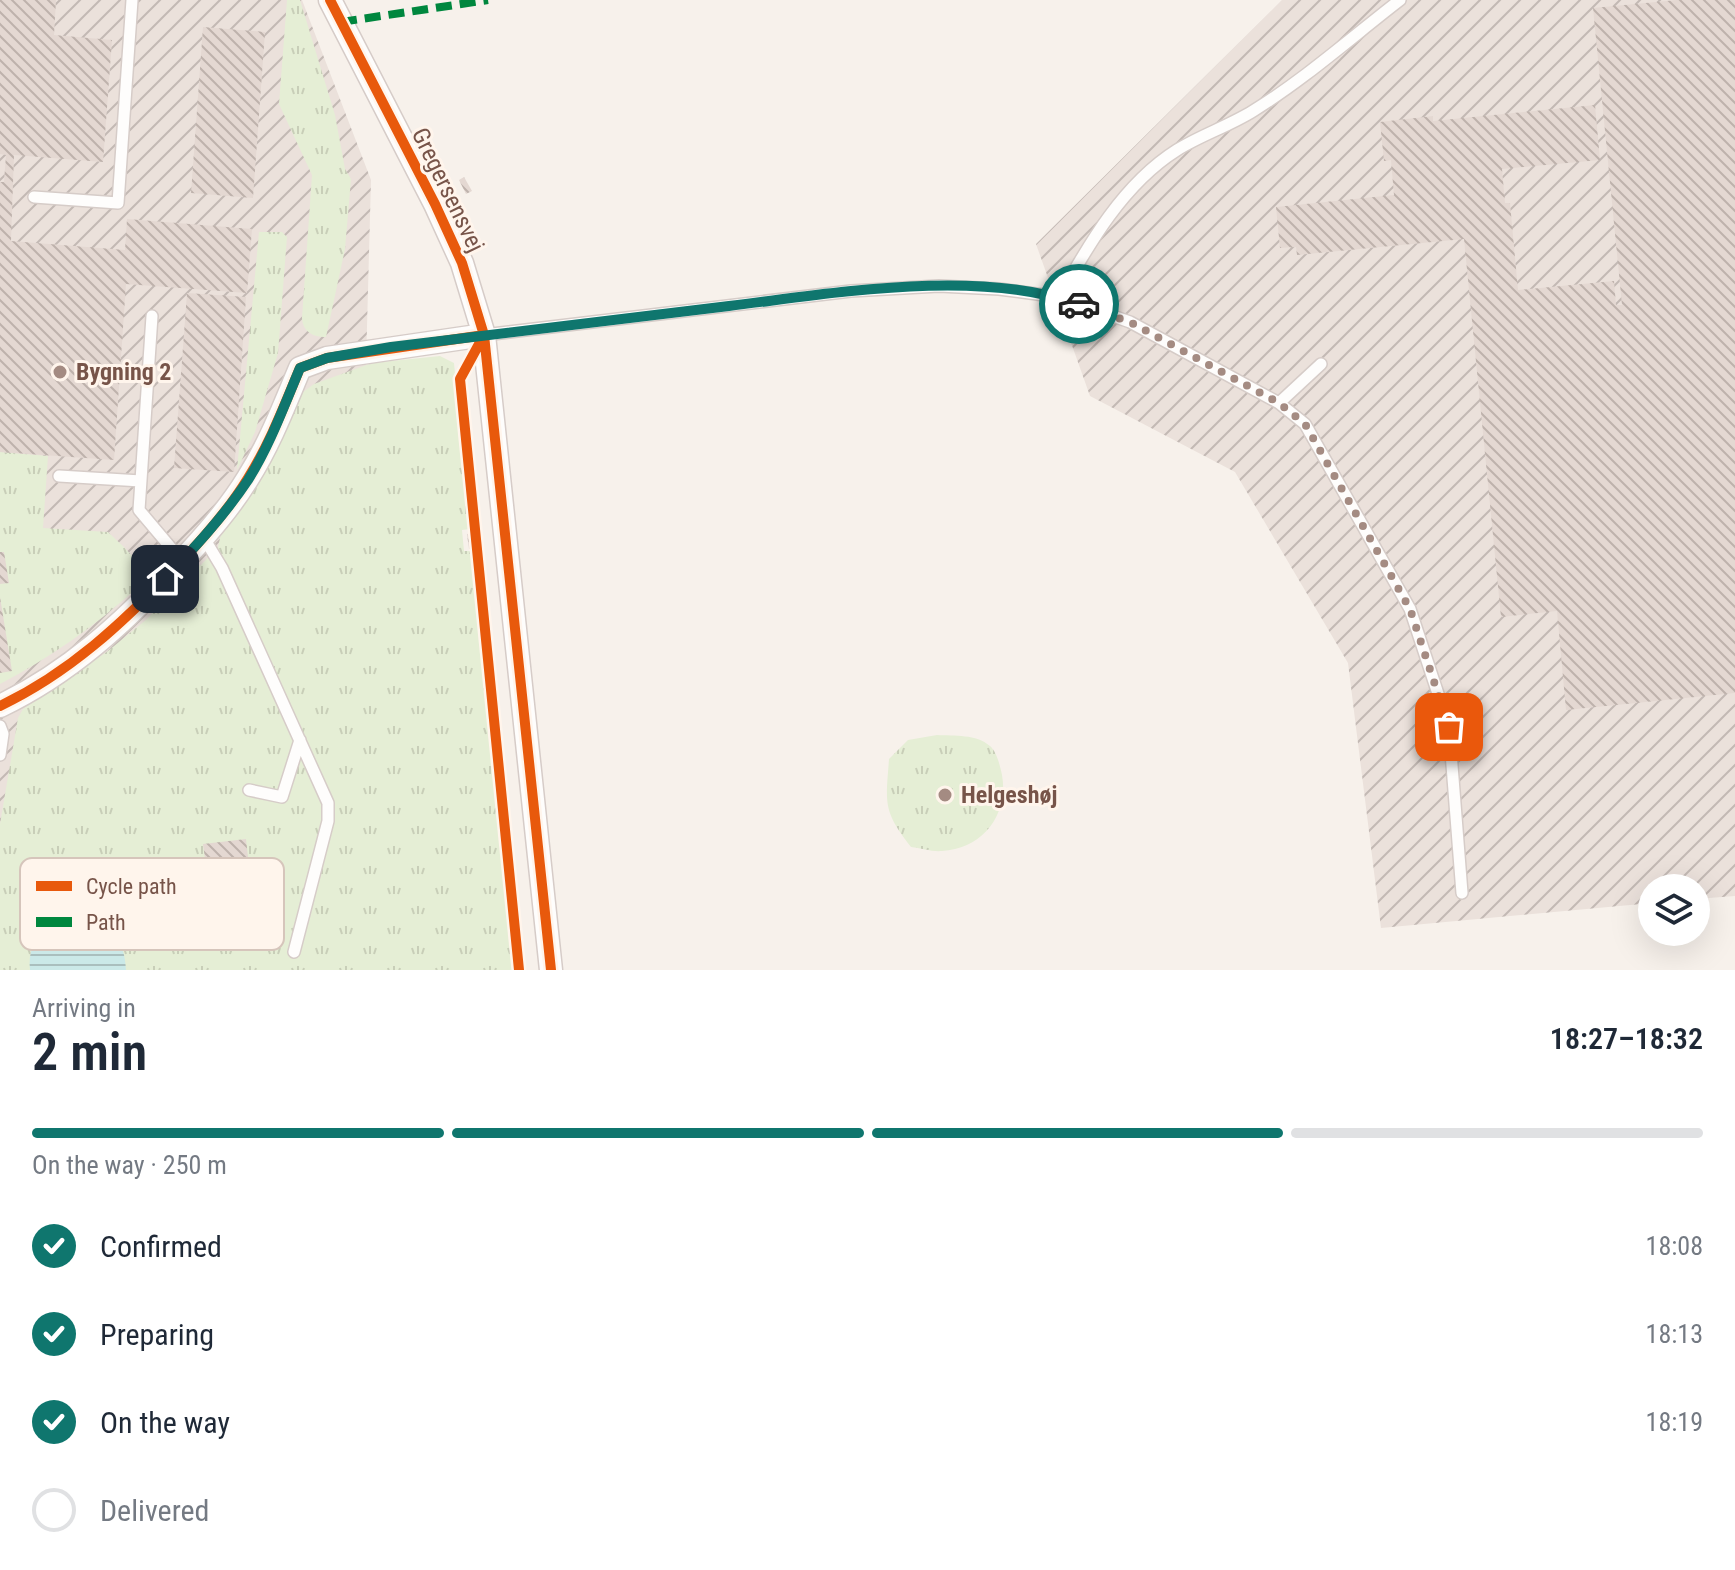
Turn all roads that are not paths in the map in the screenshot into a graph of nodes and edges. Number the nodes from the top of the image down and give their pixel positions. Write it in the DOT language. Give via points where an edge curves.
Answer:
graph roads {
  1 [pos="132,0"];
  2 [pos="330,0"];
  3 [pos="1400,0"];
  4 [pos="34,197"];
  5 [pos="1059,297"];
  6 [pos="152,316"];
  7 [pos="484,335"];
  8 [pos="1321,364"];
  9 [pos="1279,403"];
  10 [pos="59,476"];
  11 [pos="141,481"];
  12 [pos="204,538"];
  13 [pos="182,561"];
  14 [pos="0,706"];
  15 [pos="0,726"];
  16 [pos="300,740"];
  17 [pos="0,755"];
  18 [pos="249,790"];
  19 [pos="1462,893"];
  20 [pos="294,952"];
  21 [pos="551,970"];
  1 -- 4 [label="lane" via="118,203"];
  2 -- 7 [label="street, Gregersensvej" via="435,204 462,263"];
  3 -- 5 [label="lane" via="1253,111 1175,151 1131,190 1093,237"];
  5 -- 7 [label="lane" via="939,286 851,291"];
  5 -- 9 [label="lane" via="1130,322"];
  6 -- 11 [label="lane"];
  7 -- 12 [label="street" via="327,358 300,368 274,433"];
  7 -- 21 [label="street, Gregersensvej"];
  8 -- 9 [label="lane"];
  9 -- 19 [label="lane" via="1305,424 1410,609 1449,727"];
  10 -- 11 [label="lane"];
  11 -- 13 [label="lane" via="139,510"];
  12 -- 13 [label="street"];
  12 -- 16 [label="lane"];
  13 -- 14 [label="street" via="71,665"];
  15 -- 17 [label="lane"];
  16 -- 18 [label="lane" via="282,797"];
  16 -- 20 [label="lane" via="328,803 328,821"];
}
